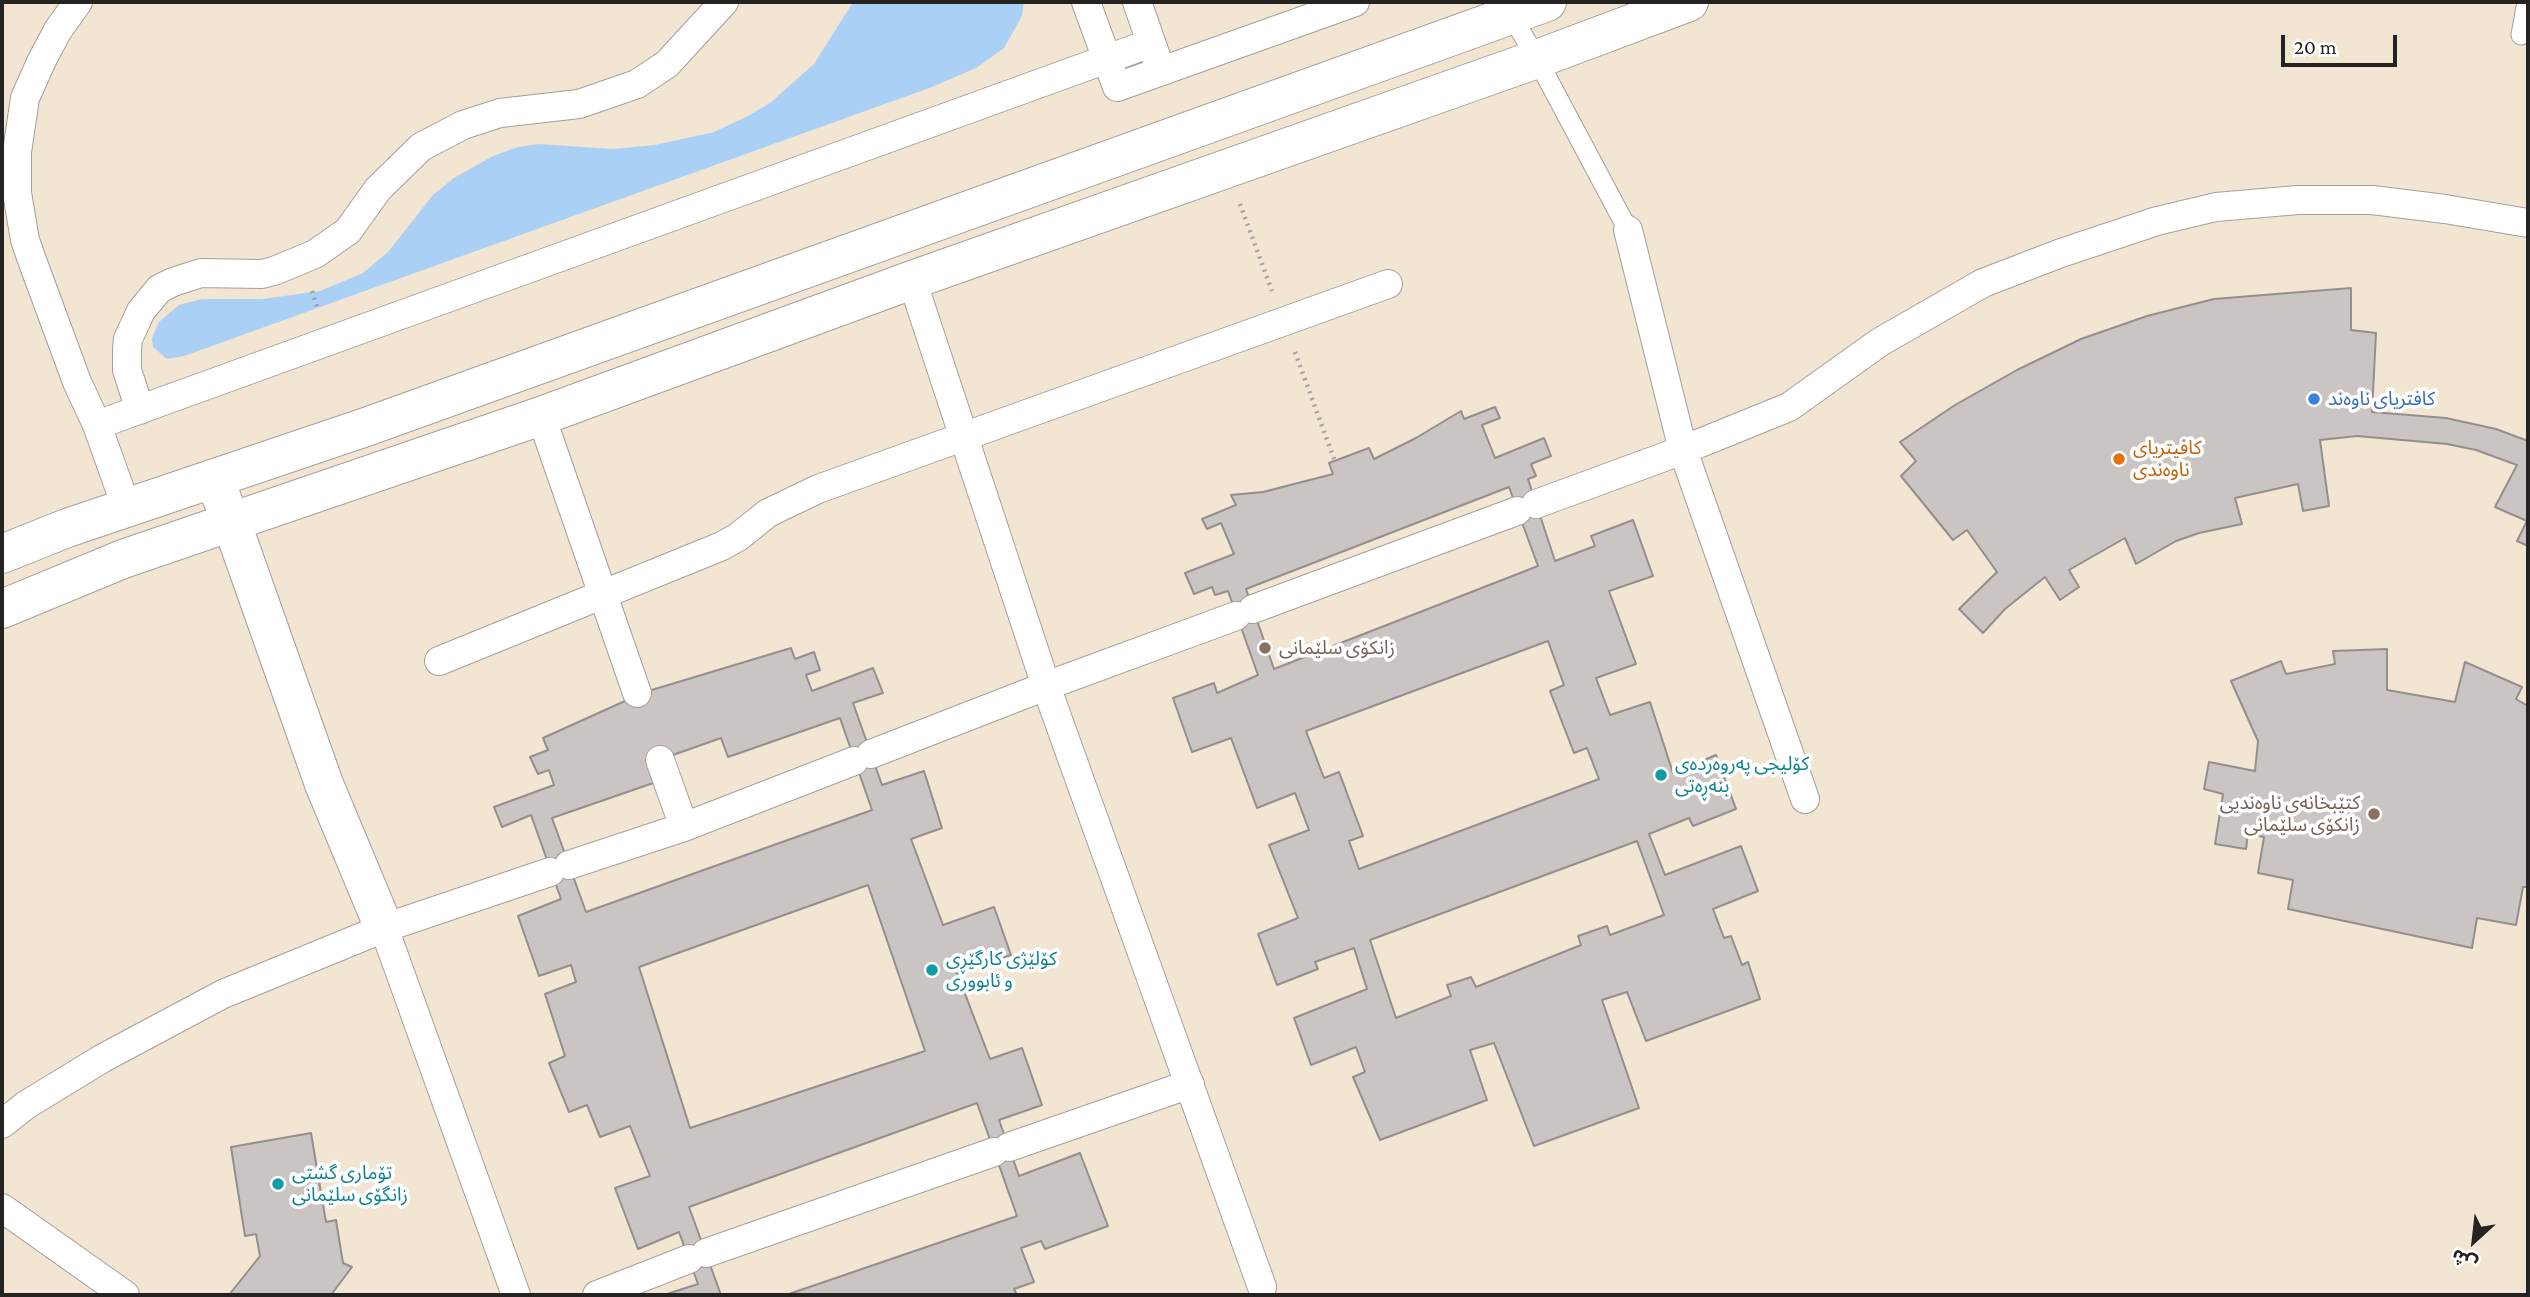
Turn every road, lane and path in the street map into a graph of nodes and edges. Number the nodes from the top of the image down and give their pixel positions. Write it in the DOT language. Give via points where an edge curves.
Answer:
graph roads {
  1 [pos="78,2"];
  2 [pos="724,2"];
  3 [pos="1086,2"];
  4 [pos="1137,2"];
  5 [pos="1355,2"];
  6 [pos="1547,2"];
  7 [pos="1689,2"];
  8 [pos="2526,2"];
  9 [pos="1511,15"];
  10 [pos="2521,35"];
  11 [pos="1151,43"];
  12 [pos="1537,59"];
  13 [pos="1106,60"];
  14 [pos="1161,72"];
  15 [pos="2528,223"];
  16 [pos="1628,230"];
  17 [pos="912,280"];
  18 [pos="1388,284"];
  19 [pos="310,287"];
  20 [pos="320,314"];
  21 [pos="140,410"];
  22 [pos="541,416"];
  23 [pos="97,425"];
  24 [pos="963,435"];
  25 [pos="1683,450"];
  26 [pos="214,479"];
  27 [pos="127,509"];
  28 [pos="231,521"];
  29 [pos="2,554"];
  30 [pos="603,593"];
  31 [pos="2,608"];
  32 [pos="439,661"];
  33 [pos="1046,685"];
  34 [pos="637,693"];
  35 [pos="660,760"];
  36 [pos="1805,799"];
  37 [pos="684,827"];
  38 [pos="384,928"];
  39 [pos="1189,1084"];
  40 [pos="2,1124"];
  41 [pos="2,1208"];
  42 [pos="1262,1287"];
  43 [pos="125,1295"];
  44 [pos="516,1295"];
  45 [pos="597,1295"];
  1 -- 23 [label="street" via="47,50 25,98 17,193 25,240"];
  2 -- 21 [label="street" via="667,64 637,84 579,104 491,115 421,147 378,188 348,231 316,254 262,274 201,273 159,289 141,311 128,339 127,370"];
  3 -- 13 [label="street"];
  4 -- 11 [label="street"];
  5 -- 14 [label="street"];
  6 -- 9 [label="street"];
  7 -- 12 [label="street"];
  8 -- 10 [label="lane"];
  9 -- 12 [label="lane"];
  9 -- 26 [label="street"];
  11 -- 13 [label="street"];
  11 -- 14 [label="street"];
  12 -- 16 [label="lane"];
  12 -- 17 [label="street"];
  13 -- 14 [label="street" via="1117,87"];
  13 -- 21 [label="street"];
  15 -- 25 [label="street" via="2372,200 2216,207 2157,221 1983,283 1880,342 1789,407"];
  16 -- 25 [label="street"];
  17 -- 22 [label="street"];
  17 -- 24 [label="street"];
  18 -- 24 [label="street"];
  19 -- 20 [label="path"];
  21 -- 23 [label="street"];
  22 -- 28 [label="street"];
  22 -- 30 [label="street"];
  23 -- 27 [label="street"];
  24 -- 30 [label="street" via="818,488 768,513 722,546"];
  24 -- 33 [label="street"];
  25 -- 33 [label="street"];
  25 -- 36 [label="street"];
  26 -- 27 [label="street"];
  26 -- 28 [label="street"];
  27 -- 29 [label="street"];
  28 -- 31 [label="street"];
  28 -- 38 [label="street" via="319,772"];
  30 -- 32 [label="street"];
  30 -- 34 [label="street"];
  33 -- 37 [label="street"];
  33 -- 39 [label="street"];
  35 -- 37 [label="street"];
  37 -- 38 [label="street"];
  38 -- 40 [label="street" via="223,993 103,1059"];
  38 -- 44 [label="street"];
  39 -- 42 [label="street"];
  39 -- 45 [label="street"];
  41 -- 43 [label="street"];
}
